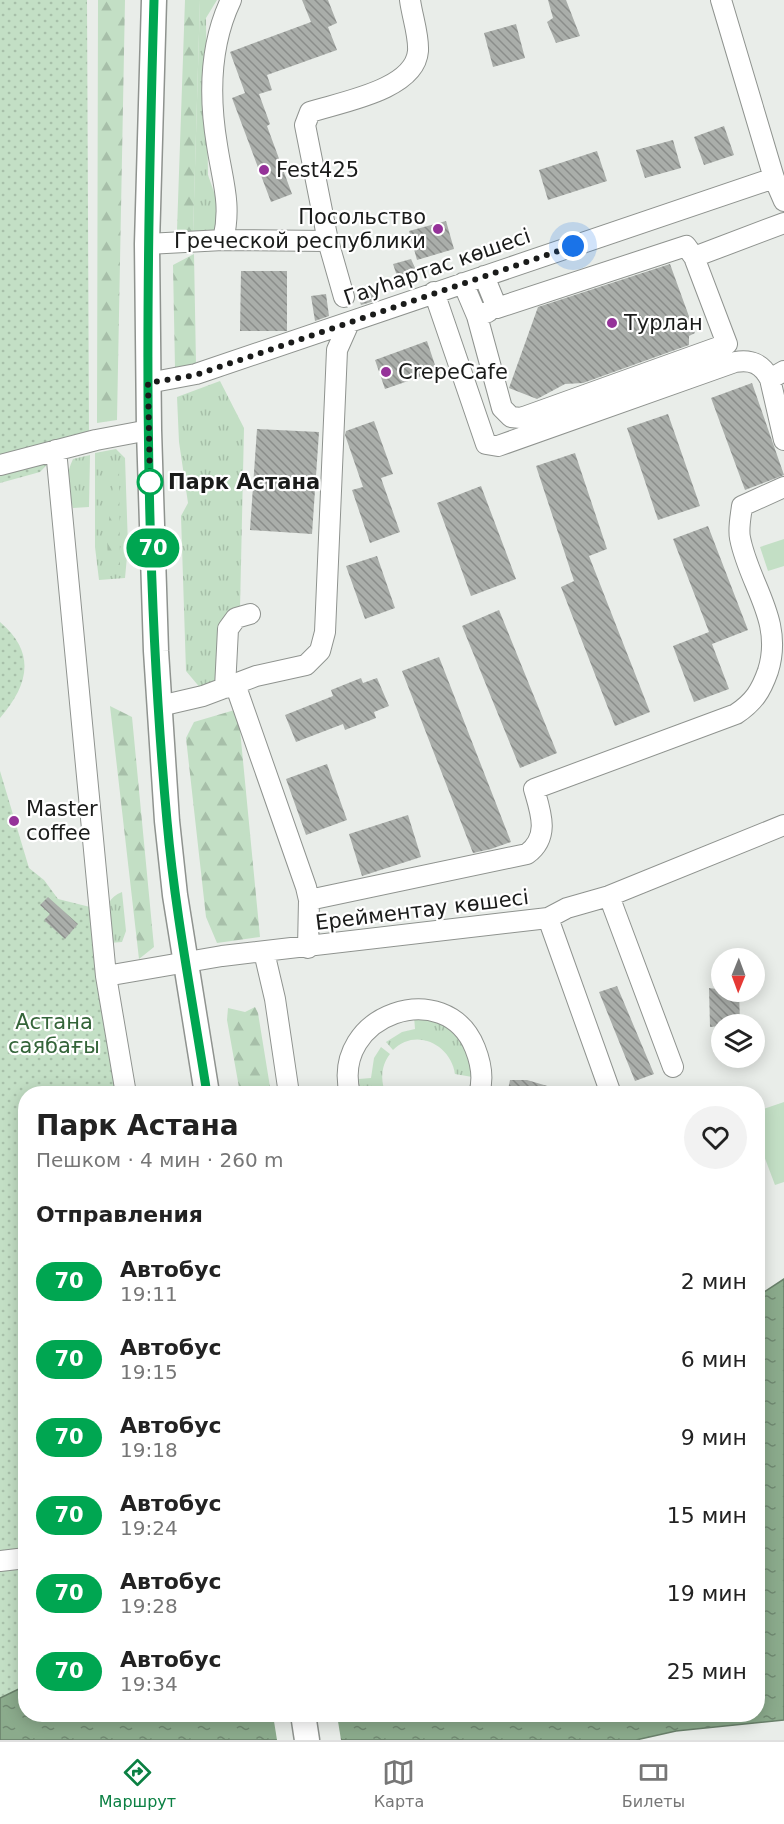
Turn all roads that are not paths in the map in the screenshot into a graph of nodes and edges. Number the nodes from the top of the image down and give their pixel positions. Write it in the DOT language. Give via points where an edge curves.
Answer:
graph roads {
  1 [pos="154,0"];
  2 [pos="231,0"];
  3 [pos="410,0"];
  4 [pos="721,0"];
  5 [pos="774,178"];
  6 [pos="784,201"];
  7 [pos="784,223"];
  8 [pos="223,240"];
  9 [pos="328,242"];
  10 [pos="147,244"];
  11 [pos="694,257"];
  12 [pos="484,276"];
  13 [pos="463,283"];
  14 [pos="435,292"];
  15 [pos="344,297"];
  16 [pos="496,308"];
  17 [pos="477,316"];
  18 [pos="350,322"];
  19 [pos="777,375"];
  20 [pos="148,383"];
  21 [pos="149,430"];
  22 [pos="784,440"];
  23 [pos="56,450"];
  24 [pos="0,465"];
  25 [pos="784,487"];
  26 [pos="250,614"];
  27 [pos="230,686"];
  28 [pos="160,706"];
  29 [pos="784,825"];
  30 [pos="609,896"];
  31 [pos="309,900"];
  32 [pos="548,918"];
  33 [pos="308,948"];
  34 [pos="264,952"];
  35 [pos="187,962"];
  36 [pos="106,976"];
  37 [pos="673,1067"];
  38 [pos="125,1086"];
  39 [pos="206,1086"];
  40 [pos="288,1086"];
  41 [pos="348,1086"];
  42 [pos="480,1086"];
  43 [pos="608,1086"];
  44 [pos="18,1559"];
  45 [pos="0,1561"];
  46 [pos="304,1722"];
  47 [pos="307,1740"];
  1 -- 10 [label="main road"];
  2 -- 8 [label="street" via="216,43 213,114 229,212"];
  3 -- 9 [label="street" via="418,51 410,72 390,87 310,112 305,126"];
  4 -- 5 [label="street"];
  5 -- 6 [label="street"];
  5 -- 12 [label="street, Гауhартас көшесі"];
  7 -- 11 [label="street"];
  8 -- 9 [label="street"];
  8 -- 10 [label="street"];
  9 -- 15 [label="street"];
  10 -- 20 [label="main road"];
  11 -- 16 [label="street" via="686,246"];
  11 -- 17 [label="street" via="727,344 521,418 511,417 502,408"];
  12 -- 13 [label="street, Гауhартас көшесі"];
  12 -- 16 [label="street"];
  13 -- 14 [label="street, Гауhартас көшесі"];
  13 -- 17 [label="street"];
  14 -- 18 [label="street, Гауhартас көшесі"];
  14 -- 19 [label="street" via="486,444 498,446 735,362 756,362"];
  16 -- 17 [label="street"];
  18 -- 20 [label="street, Гауhартас көшесі" via="196,375"];
  18 -- 27 [label="street" via="336,350 325,632 320,651 306,665"];
  19 -- 22 [label="street"];
  20 -- 21 [label="main road"];
  21 -- 23 [label="street"];
  21 -- 28 [label="main road"];
  23 -- 24 [label="street"];
  23 -- 36 [label="street"];
  25 -- 31 [label="street" via="742,506 739,537 774,633 773,657 760,694 749,705 736,714 534,789 543,820 542,834 536,848 528,854"];
  26 -- 27 [label="street" via="236,618 228,629"];
  27 -- 28 [label="street"];
  27 -- 31 [label="street"];
  28 -- 35 [label="main road" via="167,821"];
  29 -- 30 [label="street, Ерейментау көшесі"];
  30 -- 32 [label="street, Ерейментау көшесі"];
  30 -- 37 [label="street"];
  31 -- 33 [label="street"];
  32 -- 33 [label="street, Ерейментау көшесі"];
  32 -- 43 [label="street"];
  33 -- 34 [label="street, Ерейментау көшесі"];
  34 -- 35 [label="street, Ерейментау көшесі"];
  34 -- 40 [label="street"];
  35 -- 36 [label="street, Ерейментау көшесі"];
  35 -- 39 [label="main road"];
  36 -- 38 [label="street"];
  41 -- 42 [label="street" via="348,1062 355,1043 368,1027 387,1015 409,1009 432,1011 464,1031 480,1059"];
  44 -- 45 [label="street"];
  46 -- 47 [label="main road"];
}
